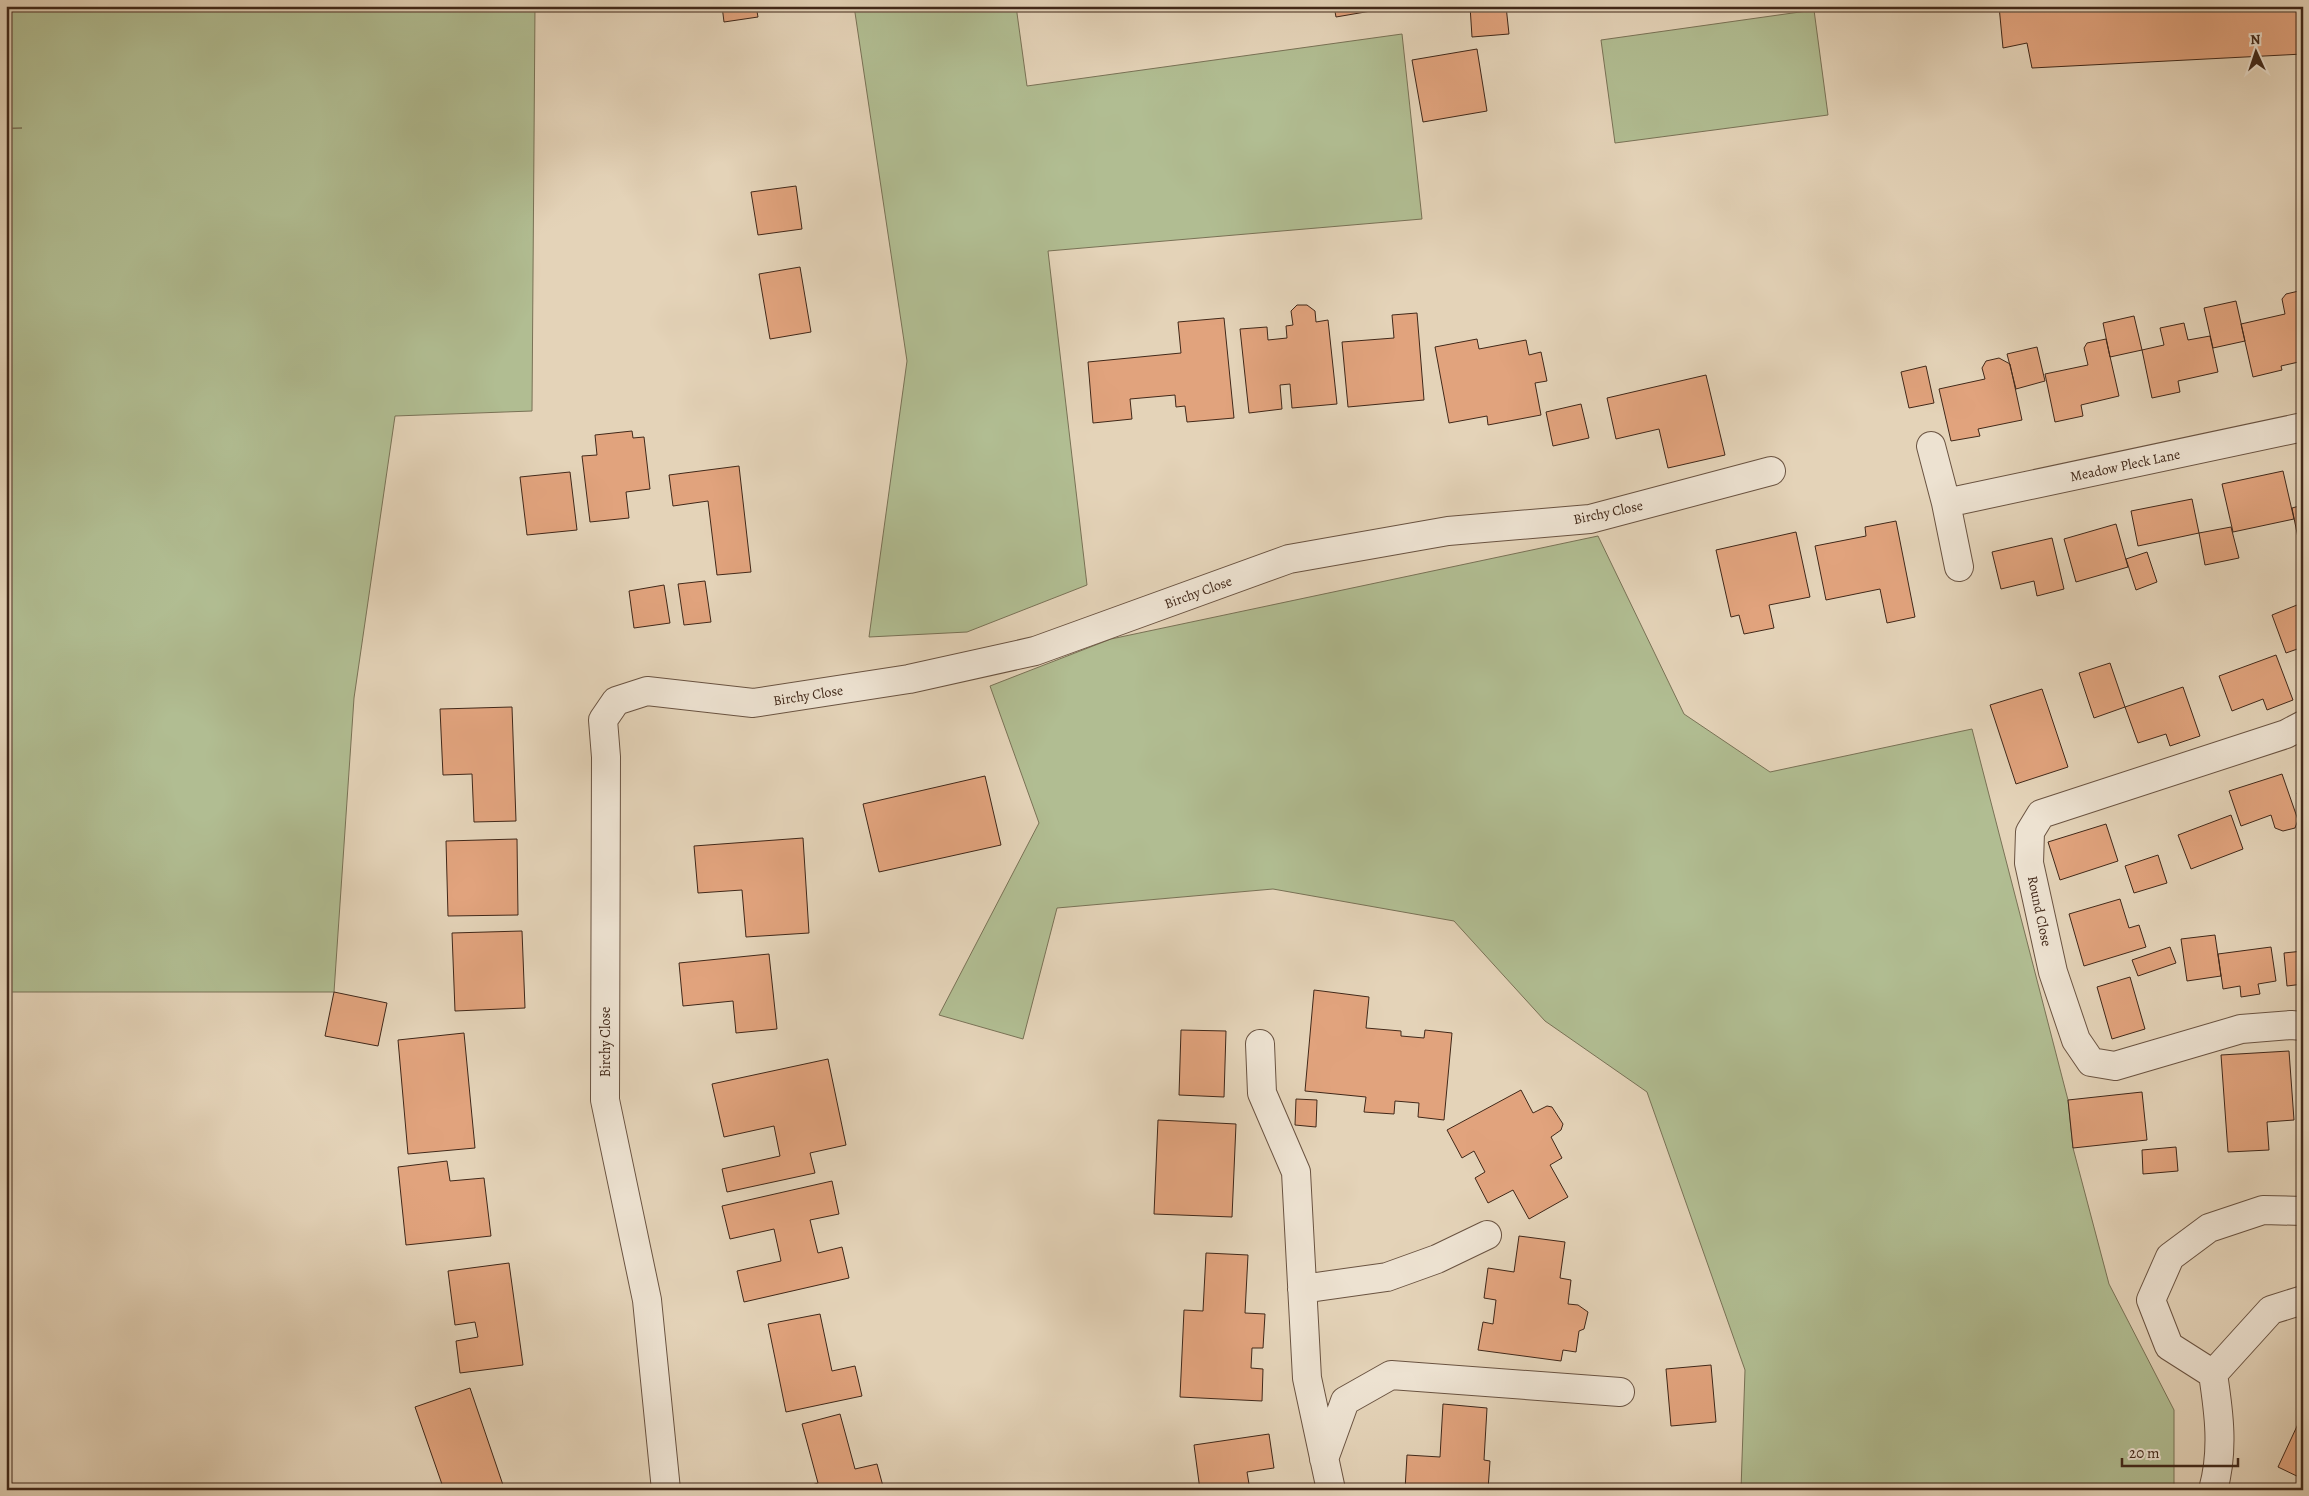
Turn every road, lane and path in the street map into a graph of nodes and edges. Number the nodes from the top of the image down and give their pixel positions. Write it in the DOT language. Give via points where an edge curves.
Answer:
graph roads {
  1 [pos="2303,427"];
  2 [pos="1931,446"];
  3 [pos="1771,471"];
  4 [pos="1946,503"];
  5 [pos="1959,567"];
  6 [pos="2303,725"];
  7 [pos="2303,1026"];
  8 [pos="1260,1044"];
  9 [pos="2303,1211"];
  10 [pos="1487,1235"];
  11 [pos="1302,1289"];
  12 [pos="2303,1300"];
  13 [pos="2213,1374"];
  14 [pos="1620,1392"];
  15 [pos="1324,1459"];
  16 [pos="666,1490"];
  17 [pos="1331,1490"];
  18 [pos="2214,1490"];
  1 -- 4 [label="street, Meadow Pleck Lane"];
  2 -- 4 [label="street"];
  3 -- 16 [label="street, Birchy Close" via="1590,519 1448,531 1289,559 1035,651 908,679 754,703 647,691 616,701 603,720 606,757 605,1100 647,1300"];
  4 -- 5 [label="street"];
  6 -- 7 [label="street, Round Close" via="2286,734 2041,814 2030,832 2029,863 2052,972 2076,1040 2091,1062 2115,1066 2241,1028"];
  8 -- 11 [label="street" via="1262,1094 1296,1172"];
  9 -- 13 [label="street" via="2262,1210 2209,1228 2170,1257 2151,1300 2168,1346"];
  10 -- 11 [label="street" via="1437,1259 1387,1277"];
  11 -- 15 [label="street" via="1307,1378"];
  12 -- 13 [label="street" via="2271,1310"];
  13 -- 18 [label="street" via="2220,1422"];
  14 -- 15 [label="street" via="1391,1374 1345,1401"];
  15 -- 17 [label="street"];
}
